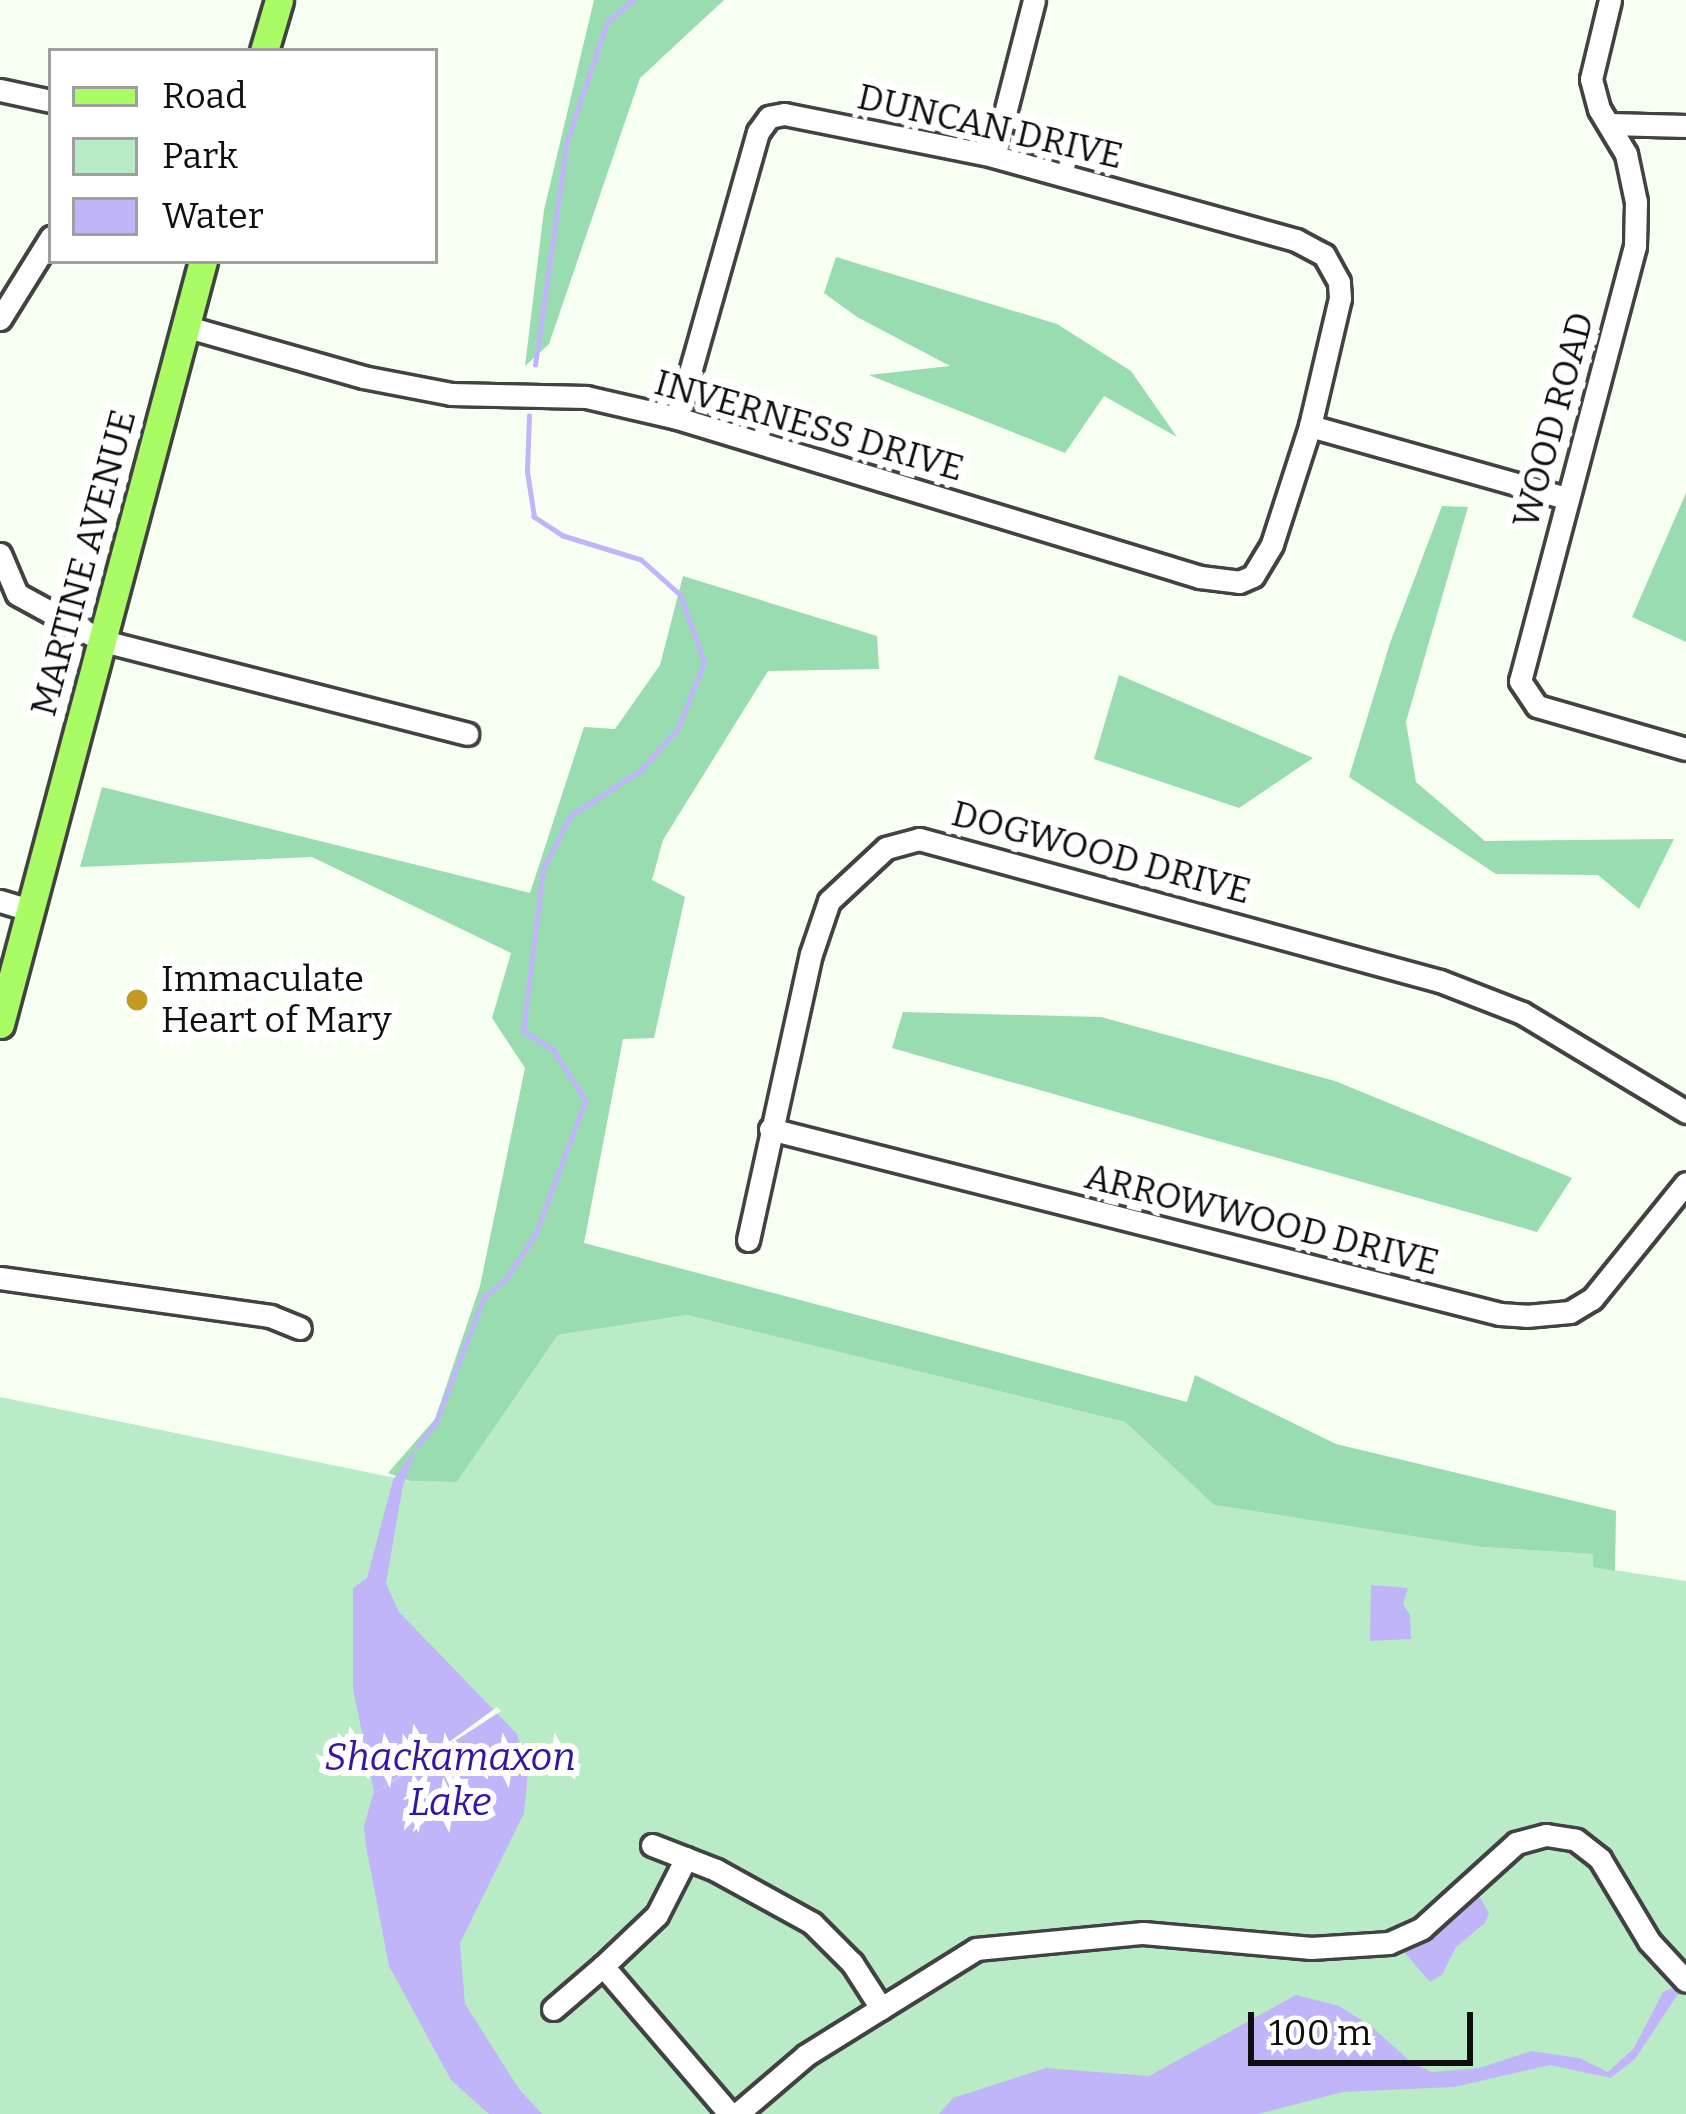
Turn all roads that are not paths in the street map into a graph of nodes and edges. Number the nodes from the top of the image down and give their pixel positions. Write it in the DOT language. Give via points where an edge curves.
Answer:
graph roads {
  1 [pos="279,0"];
  2 [pos="1034,0"];
  3 [pos="1608,0"];
  4 [pos="265,48"];
  5 [pos="0,90"];
  6 [pos="48,100"];
  7 [pos="1610,124"];
  8 [pos="1686,126"];
  9 [pos="994,157"];
  10 [pos="48,242"];
  11 [pos="201,264"];
  12 [pos="0,319"];
  13 [pos="184,326"];
  14 [pos="676,418"];
  15 [pos="1310,426"];
  16 [pos="1567,498"];
  17 [pos="0,554"];
  18 [pos="100,640"];
  19 [pos="467,734"];
  20 [pos="1686,749"];
  21 [pos="0,901"];
  22 [pos="30,910"];
  23 [pos="0,1024"];
  24 [pos="1686,1112"];
  25 [pos="770,1129"];
  26 [pos="1686,1183"];
  27 [pos="748,1240"];
  28 [pos="0,1278"];
  29 [pos="300,1328"];
  30 [pos="652,1845"];
  31 [pos="686,1858"];
  32 [pos="603,1966"];
  33 [pos="1686,1982"];
  34 [pos="881,2008"];
  35 [pos="554,2009"];
  36 [pos="734,2114"];
  1 -- 4 [label="main road"];
  2 -- 9 [label="street"];
  3 -- 7 [label="street, WOOD ROAD" via="1592,80"];
  5 -- 6 [label="street"];
  7 -- 8 [label="street"];
  7 -- 16 [label="street, WOOD ROAD" via="1636,202 1635,246"];
  9 -- 14 [label="street, DUNCAN DRIVE" via="769,117 758,132"];
  9 -- 15 [label="street, DUNCAN DRIVE" via="1296,240 1324,255 1340,298"];
  10 -- 12 [label="street"];
  11 -- 13 [label="main road, MARTINE AVENUE"];
  13 -- 14 [label="street, INVERNESS DRIVE" via="451,394 586,397"];
  13 -- 18 [label="main road, MARTINE AVENUE"];
  14 -- 15 [label="street, INVERNESS DRIVE" via="1222,582 1253,576 1262,565"];
  15 -- 16 [label="street"];
  16 -- 20 [label="street, WOOD ROAD" via="1520,667 1523,691 1538,706"];
  17 -- 18 [label="street" via="17,594"];
  18 -- 19 [label="street"];
  18 -- 22 [label="main road, MARTINE AVENUE"];
  21 -- 22 [label="street"];
  22 -- 23 [label="main road, MARTINE AVENUE"];
  24 -- 25 [label="street, DOGWOOD DRIVE" via="1522,1013 1440,981 919,839 886,848 829,901"];
  25 -- 26 [label="street, ARROWWOOD DRIVE" via="1526,1316 1570,1312 1592,1299"];
  25 -- 27 [label="street, DOGWOOD DRIVE"];
  28 -- 29 [label="street" via="270,1316"];
  30 -- 31 [label="street"];
  31 -- 32 [label="street" via="657,1916"];
  31 -- 34 [label="street" via="812,1923"];
  32 -- 35 [label="street"];
  32 -- 36 [label="street"];
  33 -- 34 [label="street" via="1649,1941 1600,1859 1576,1840 1546,1835 1516,1843 1422,1928 1389,1943 1311,1948 1143,1933 988,1946"];
  34 -- 36 [label="street"];
}
